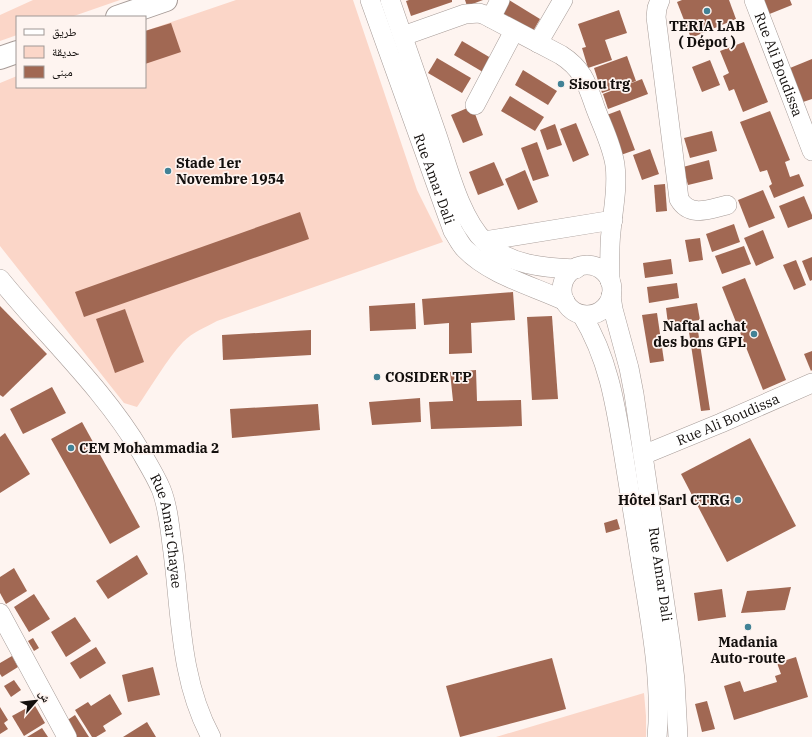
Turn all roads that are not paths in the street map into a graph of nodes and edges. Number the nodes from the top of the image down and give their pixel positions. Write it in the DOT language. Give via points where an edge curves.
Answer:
graph roads {
  1 [pos="166,0"];
  2 [pos="370,0"];
  3 [pos="390,0"];
  4 [pos="500,0"];
  5 [pos="563,0"];
  6 [pos="660,0"];
  7 [pos="754,0"];
  8 [pos="120,16"];
  9 [pos="491,18"];
  10 [pos="514,31"];
  11 [pos="403,36"];
  12 [pos="538,43"];
  13 [pos="16,52"];
  14 [pos="0,58"];
  15 [pos="475,105"];
  16 [pos="812,151"];
  17 [pos="727,205"];
  18 [pos="612,226"];
  19 [pos="484,241"];
  20 [pos="579,267"];
  21 [pos="0,279"];
  22 [pos="611,288"];
  23 [pos="565,301"];
  24 [pos="582,315"];
  25 [pos="812,383"];
  26 [pos="643,455"];
  27 [pos="0,613"];
  28 [pos="67,737"];
  29 [pos="211,737"];
  30 [pos="657,737"];
  31 [pos="678,737"];
  1 -- 8 [label="main road"];
  2 -- 23 [label="street, Rue Amar Dali" via="452,231 465,249 481,262"];
  3 -- 11 [label="street, Rue Amar Dali"];
  4 -- 9 [label="street"];
  5 -- 12 [label="street"];
  6 -- 17 [label="street" via="656,17 679,199 686,208 696,211"];
  7 -- 16 [label="street, Rue Ali Boudissa"];
  9 -- 10 [label="street, Rue Amar Dali"];
  9 -- 11 [label="street, Rue Amar Dali" via="479,13 465,14"];
  10 -- 12 [label="street, Rue Amar Dali"];
  10 -- 15 [label="street"];
  11 -- 19 [label="street, Rue Amar Dali" via="459,199 471,225"];
  12 -- 18 [label="street, Rue Amar Dali" via="578,68 588,88 615,163 616,187"];
  13 -- 14 [label="main road"];
  18 -- 19 [label="street"];
  18 -- 20 [label="street" via="598,249"];
  18 -- 22 [label="street, Rue Amar Dali"];
  19 -- 20 [label="street, Rue Amar Dali" via="496,251 536,266"];
  20 -- 22 [label="street" via="591,266 599,269 605,274"];
  20 -- 23 [label="street" via="565,279"];
  21 -- 29 [label="street, Rue Amar Chayae" via="112,407 162,490 170,524 184,656 193,695"];
  22 -- 24 [label="street" via="604,309 598,313"];
  22 -- 26 [label="street, Rue Amar Dali" via="613,309 629,368"];
  23 -- 24 [label="street" via="570,308"];
  24 -- 30 [label="street, Rue Amar Dali" via="596,339 607,368 618,422 656,666 659,718"];
  25 -- 26 [label="street, Rue Ali Boudissa" via="721,424"];
  26 -- 31 [label="street, Rue Amar Dali" via="671,646"];
  27 -- 28 [label="street"];
}
